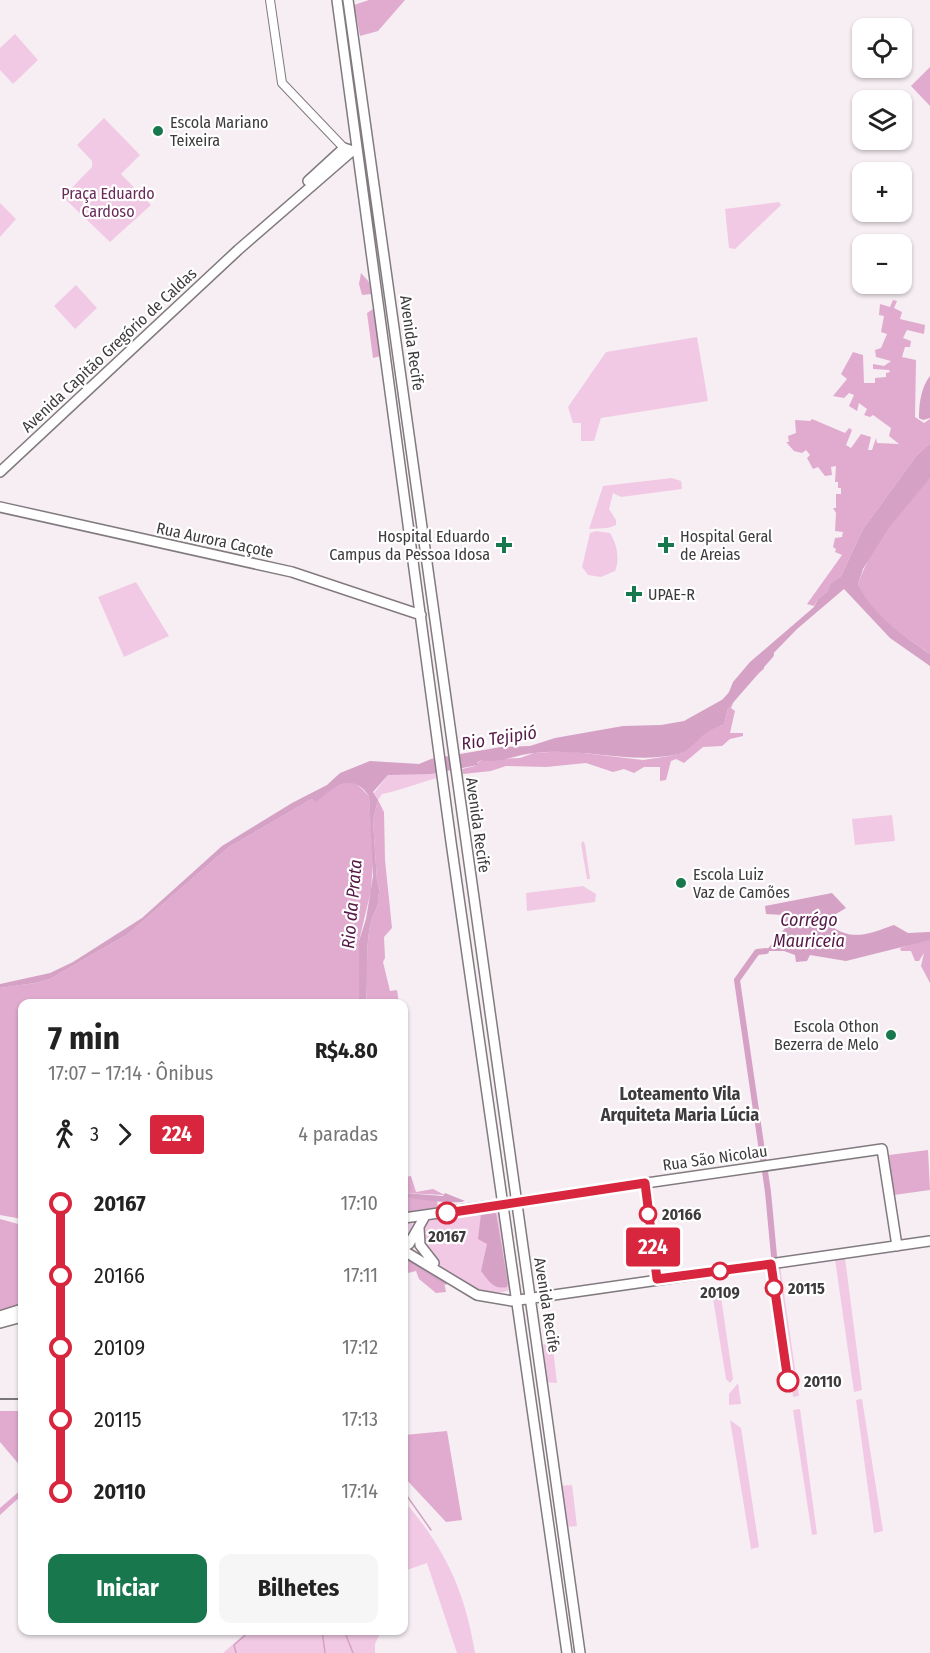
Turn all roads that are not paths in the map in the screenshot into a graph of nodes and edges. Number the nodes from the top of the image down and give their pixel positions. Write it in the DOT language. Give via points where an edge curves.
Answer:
graph roads {
  1 [pos="270,0"];
  2 [pos="337,0"];
  3 [pos="348,0"];
  4 [pos="351,150"];
  5 [pos="340,161"];
  6 [pos="358,167"];
  7 [pos="382,240"];
  8 [pos="238,250"];
  9 [pos="0,472"];
  10 [pos="0,507"];
  11 [pos="421,615"];
  12 [pos="516,1200"];
  13 [pos="504,1202"];
  14 [pos="427,1216"];
  15 [pos="408,1218"];
  16 [pos="930,1241"];
  17 [pos="895,1243"];
  18 [pos="408,1246"];
  19 [pos="408,1252"];
  20 [pos="456,1283"];
  21 [pos="530,1299"];
  22 [pos="516,1301"];
  23 [pos="18,1311"];
  24 [pos="0,1316"];
  25 [pos="18,1318"];
  26 [pos="0,1323"];
  27 [pos="567,1653"];
  28 [pos="580,1653"];
  1 -- 4 [label="street" via="282,83"];
  2 -- 4 [label="main road, Avenida Recife"];
  3 -- 7 [label="main road, Avenida Recife"];
  4 -- 5 [label="main road, Avenida Capitão Gregório de Caldas"];
  4 -- 6 [label="main road, Avenida Recife"];
  4 -- 7 [label="main road" via="363,154 365,159"];
  4 -- 8 [label="main road, Avenida Capitão Gregório de Caldas" via="253,231"];
  5 -- 6 [label="main road"];
  5 -- 8 [label="main road, Avenida Capitão Gregório de Caldas"];
  6 -- 11 [label="main road, Avenida Recife"];
  7 -- 12 [label="main road, Avenida Recife"];
  8 -- 9 [label="main road, Avenida Capitão Gregório de Caldas"];
  10 -- 11 [label="main road, Rua Aurora Caçote" via="256,563"];
  11 -- 13 [label="main road, Avenida Recife"];
  12 -- 13 [label="main road, Rua São Nicolau"];
  12 -- 17 [label="main road, Rua São Nicolau" via="882,1149"];
  12 -- 21 [label="main road, Avenida Recife"];
  13 -- 14 [label="main road, Rua São Nicolau"];
  13 -- 22 [label="main road, Avenida Recife"];
  14 -- 15 [label="main road, Rua São Nicolau"];
  14 -- 18 [label="main road"];
  14 -- 20 [label="main road" via="419,1228 420,1245 426,1256"];
  16 -- 17 [label="main road"];
  17 -- 21 [label="main road"];
  19 -- 20 [label="main road"];
  20 -- 22 [label="main road" via="486,1298"];
  21 -- 22 [label="main road"];
  21 -- 28 [label="main road, Avenida Recife"];
  22 -- 27 [label="main road, Avenida Recife"];
  23 -- 24 [label="main road"];
  25 -- 26 [label="main road"];
}
